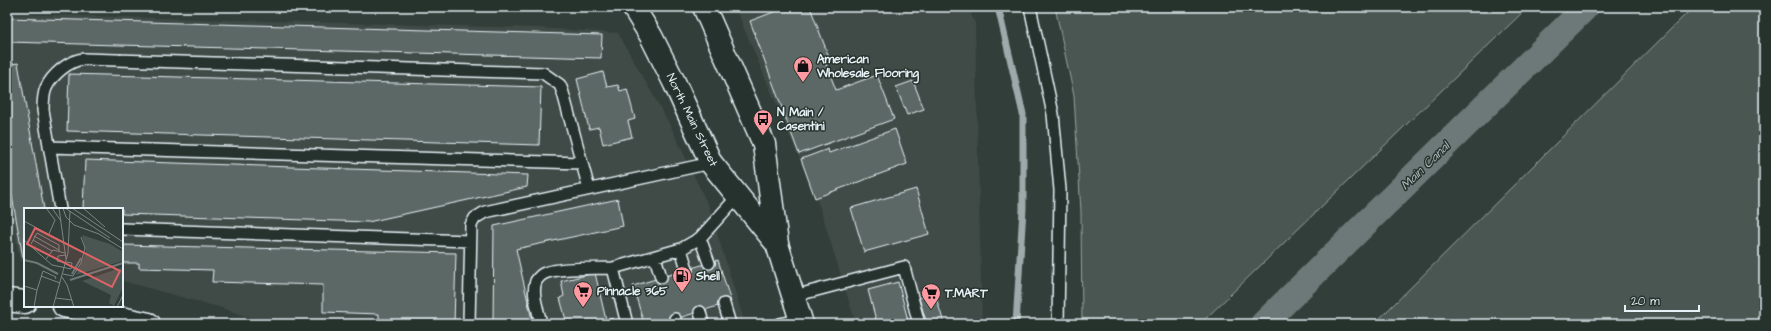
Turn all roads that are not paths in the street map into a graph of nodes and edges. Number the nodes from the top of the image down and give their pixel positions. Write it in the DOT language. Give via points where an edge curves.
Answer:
graph roads {
  1 [pos="633,7"];
  2 [pos="704,7"];
  3 [pos="1030,7"];
  4 [pos="49,148"];
  5 [pos="582,163"];
  6 [pos="710,163"];
  7 [pos="589,189"];
  8 [pos="738,196"];
  9 [pos="60,208"];
  10 [pos="123,229"];
  11 [pos="700,238"];
  12 [pos="470,241"];
  13 [pos="777,244"];
  14 [pos="681,249"];
  15 [pos="655,257"];
  16 [pos="709,263"];
  17 [pos="613,268"];
  18 [pos="688,269"];
  19 [pos="661,277"];
  20 [pos="794,296"];
  21 [pos="7,300"];
  22 [pos="24,302"];
  23 [pos="724,304"];
  24 [pos="69,307"];
  25 [pos="700,312"];
  26 [pos="795,323"];
  27 [pos="149,324"];
  28 [pos="469,324"];
  29 [pos="541,324"];
  30 [pos="627,324"];
  31 [pos="703,324"];
  32 [pos="730,324"];
  33 [pos="919,324"];
  34 [pos="1058,324"];
  1 -- 6 [label="main road, North Main Street" via="675,84"];
  2 -- 13 [label="main road, North Main Street" via="764,144"];
  3 -- 34 [label="lane" via="1053,114 1060,190"];
  4 -- 5 [label="lane"];
  4 -- 5 [label="lane" via="43,110 46,89 60,71 77,59 522,71 543,73 560,85"];
  4 -- 9 [label="lane"];
  5 -- 7 [label="lane"];
  6 -- 7 [label="lane"];
  6 -- 8 [label="main road, North Main Street"];
  7 -- 12 [label="lane" via="485,212 475,218 471,225"];
  8 -- 11 [label="lane"];
  8 -- 13 [label="main road, North Main Street"];
  10 -- 12 [label="lane"];
  11 -- 14 [label="lane"];
  11 -- 16 [label="lane"];
  12 -- 28 [label="lane"];
  13 -- 20 [label="main road, North Main Street"];
  14 -- 15 [label="lane"];
  14 -- 18 [label="lane"];
  15 -- 17 [label="lane"];
  15 -- 19 [label="lane"];
  17 -- 29 [label="lane" via="566,270 545,273 539,277 534,292"];
  17 -- 30 [label="lane"];
  20 -- 26 [label="main road, North Main Street"];
  20 -- 33 [label="lane" via="904,267"];
  21 -- 22 [label="main road"];
  23 -- 32 [label="lane"];
  24 -- 27 [label="main road"];
  25 -- 31 [label="lane"];
}
